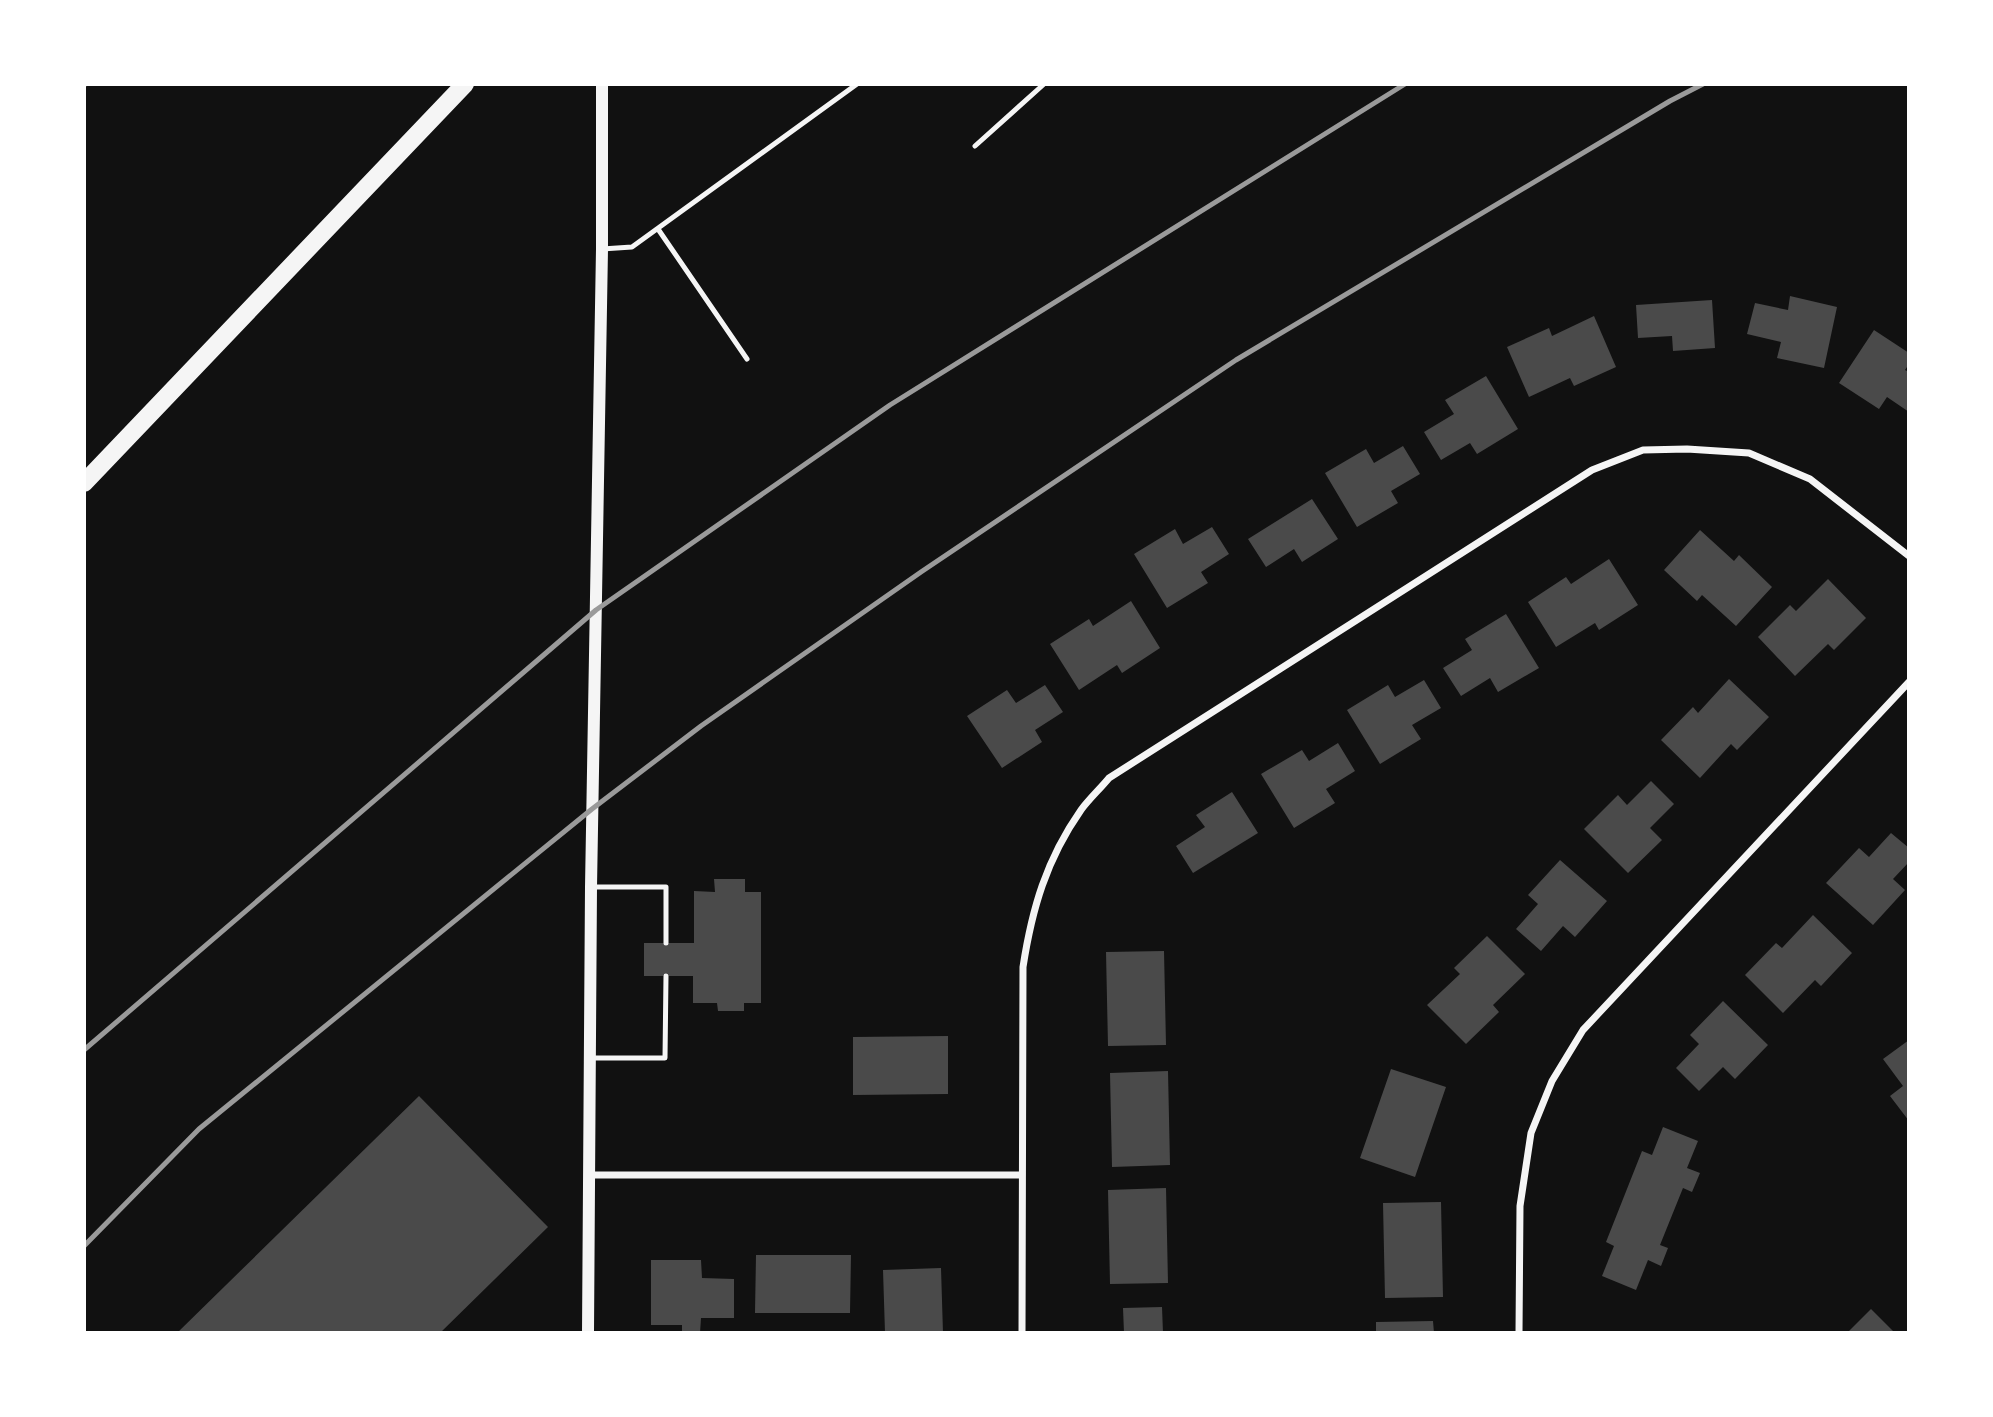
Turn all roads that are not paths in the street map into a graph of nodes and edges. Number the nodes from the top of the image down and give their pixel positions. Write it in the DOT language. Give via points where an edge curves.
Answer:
graph roads {
  1 [pos="465,84"];
  2 [pos="602,84"];
  3 [pos="857,84"];
  4 [pos="1044,84"];
  5 [pos="975,146"];
  6 [pos="657,229"];
  7 [pos="602,249"];
  8 [pos="747,359"];
  9 [pos="84,483"];
  10 [pos="1909,556"];
  11 [pos="1909,681"];
  12 [pos="591,887"];
  13 [pos="666,943"];
  14 [pos="666,976"];
  15 [pos="590,1058"];
  16 [pos="589,1175"];
  17 [pos="1022,1175"];
  18 [pos="588,1333"];
  19 [pos="1022,1333"];
  20 [pos="1519,1333"];
  1 -- 9 [label="main road"];
  2 -- 7 [label="street"];
  3 -- 6 [label="lane"];
  4 -- 5 [label="lane"];
  6 -- 7 [label="lane" via="632,247"];
  6 -- 8 [label="lane"];
  7 -- 12 [label="street"];
  10 -- 17 [label="street" via="1810,479 1749,453 1643,450 1592,470 1110,778 1081,810 1048,869 1031,915 1023,967"];
  11 -- 20 [label="street" via="1583,1030 1552,1082 1531,1133 1520,1206"];
  12 -- 13 [label="lane" via="666,887"];
  12 -- 15 [label="street"];
  14 -- 15 [label="lane" via="665,1058"];
  15 -- 16 [label="street"];
  16 -- 17 [label="street"];
  16 -- 18 [label="street"];
  17 -- 19 [label="street"];
}
